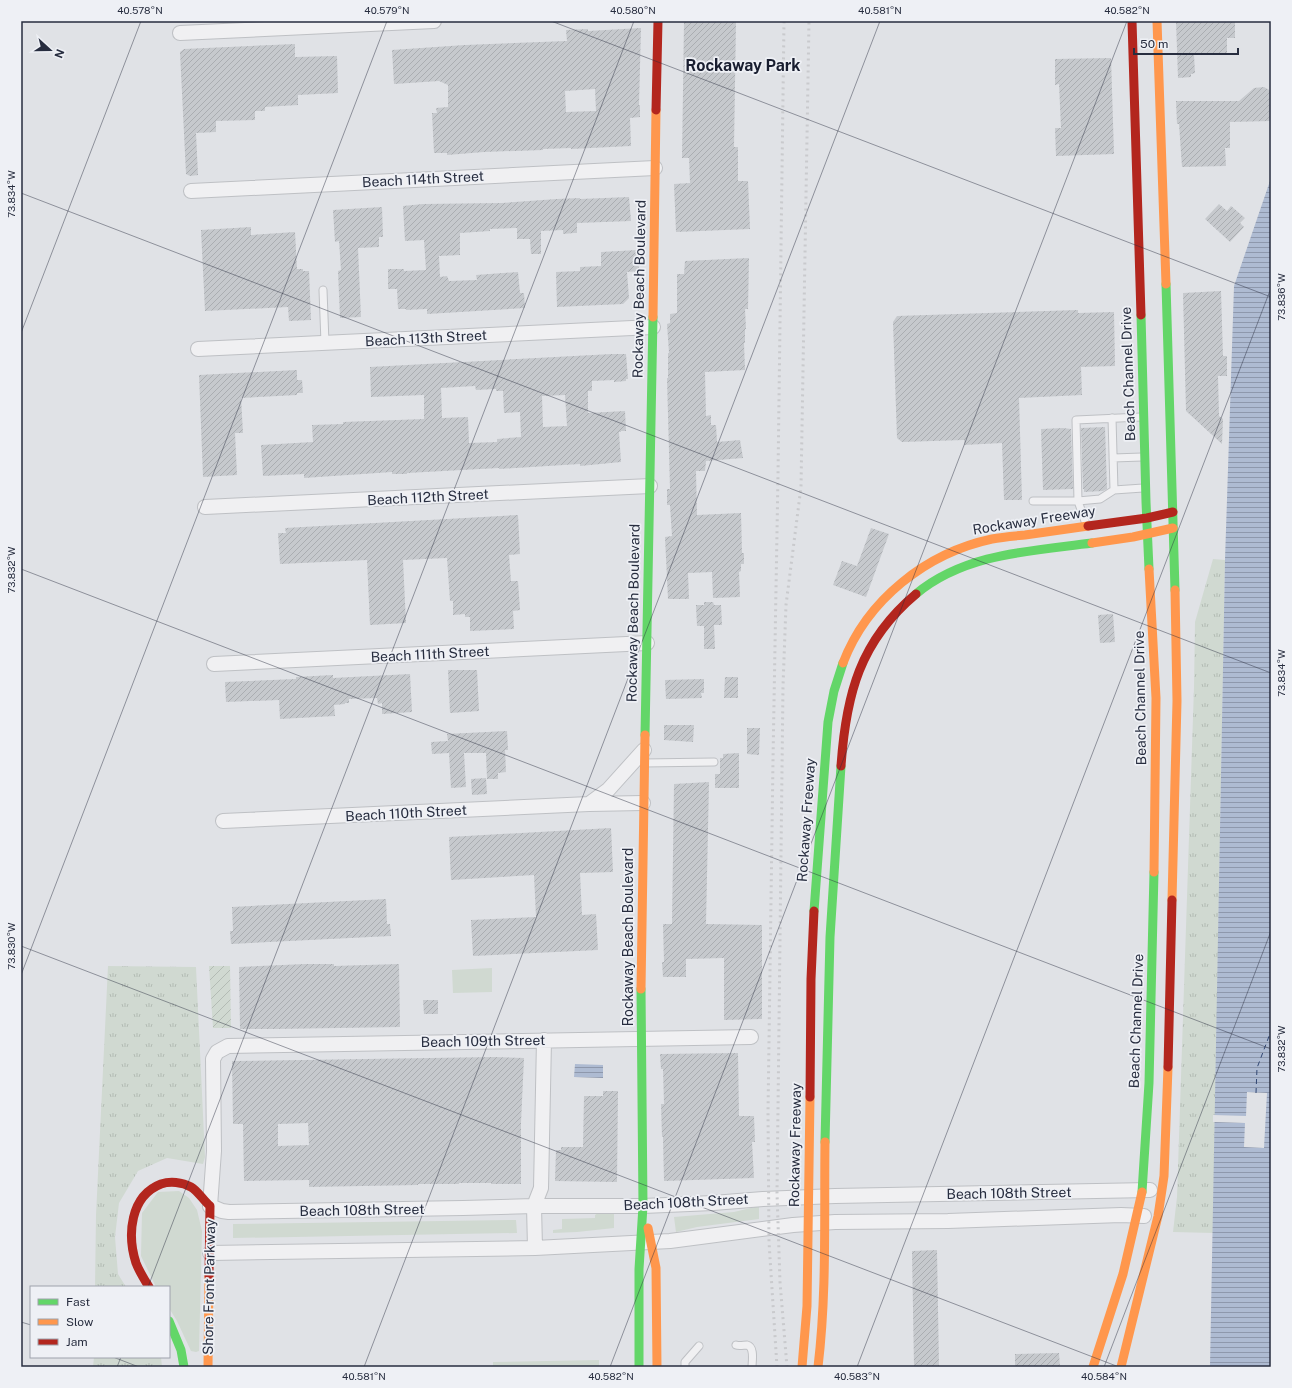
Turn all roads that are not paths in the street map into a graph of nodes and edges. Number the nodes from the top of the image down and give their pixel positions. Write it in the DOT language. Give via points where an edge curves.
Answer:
graph roads {
  1 [pos="434,21"];
  2 [pos="658,21"];
  3 [pos="1132,21"];
  4 [pos="1157,21"];
  5 [pos="180,33"];
  6 [pos="655,168"];
  7 [pos="191,191"];
  8 [pos="322,290"];
  9 [pos="653,327"];
  10 [pos="325,343"];
  11 [pos="198,349"];
  12 [pos="1144,417"];
  13 [pos="1112,418"];
  14 [pos="1145,456"];
  15 [pos="1112,458"];
  16 [pos="650,486"];
  17 [pos="1146,488"];
  18 [pos="1114,490"];
  19 [pos="1034,501"];
  20 [pos="1078,501"];
  21 [pos="205,507"];
  22 [pos="1173,512"];
  23 [pos="1147,518"];
  24 [pos="1087,526"];
  25 [pos="1173,528"];
  26 [pos="1148,535"];
  27 [pos="648,643"];
  28 [pos="214,664"];
  29 [pos="644,756"];
  30 [pos="714,762"];
  31 [pos="643,803"];
  32 [pos="589,804"];
  33 [pos="223,821"];
  34 [pos="751,1037"];
  35 [pos="642,1039"];
  36 [pos="544,1040"];
  37 [pos="217,1052"];
  38 [pos="1142,1190"];
  39 [pos="1162,1190"];
  40 [pos="826,1197"];
  41 [pos="808,1198"];
  42 [pos="210,1206"];
  43 [pos="534,1206"];
  44 [pos="643,1206"];
  45 [pos="1137,1216"];
  46 [pos="1158,1216"];
  47 [pos="825,1222"];
  48 [pos="808,1224"];
  49 [pos="646,1241"];
  50 [pos="535,1248"];
  51 [pos="210,1253"];
  52 [pos="148,1286"];
  53 [pos="170,1323"];
  54 [pos="699,1346"];
  55 [pos="736,1346"];
  56 [pos="184,1367"];
  57 [pos="208,1367"];
  58 [pos="638,1367"];
  59 [pos="657,1367"];
  60 [pos="685,1367"];
  61 [pos="752,1367"];
  62 [pos="802,1367"];
  63 [pos="818,1367"];
  64 [pos="1093,1367"];
  65 [pos="1121,1367"];
  1 -- 5 [label="street"];
  2 -- 6 [label="street, Rockaway Beach Boulevard"];
  3 -- 12 [label="street, Beach Channel Drive" via="1140,188"];
  4 -- 22 [label="street" via="1160,188"];
  6 -- 7 [label="street, Beach 114th Street"];
  6 -- 9 [label="street, Rockaway Beach Boulevard"];
  8 -- 10 [label="lane"];
  9 -- 10 [label="street, Beach 113th Street"];
  9 -- 16 [label="street, Rockaway Beach Boulevard"];
  10 -- 11 [label="street, Beach 113th Street"];
  12 -- 13 [label="lane"];
  12 -- 14 [label="street, Beach Channel Drive"];
  13 -- 15 [label="lane"];
  13 -- 20 [label="lane" via="1076,420"];
  14 -- 15 [label="lane"];
  14 -- 17 [label="street, Beach Channel Drive"];
  15 -- 18 [label="lane"];
  16 -- 21 [label="street, Beach 112th Street"];
  16 -- 27 [label="street, Rockaway Beach Boulevard"];
  17 -- 18 [label="lane"];
  17 -- 23 [label="street, Beach Channel Drive"];
  18 -- 20 [label="lane" via="1100,499"];
  19 -- 20 [label="lane"];
  20 -- 24 [label="lane"];
  22 -- 23 [label="street, Rockaway Freeway"];
  22 -- 25 [label="street"];
  23 -- 24 [label="street, Rockaway Freeway"];
  23 -- 26 [label="street, Beach Channel Drive"];
  24 -- 41 [label="street, Rockaway Freeway" via="982,542 960,548 932,561 908,576 878,604 861,627 842,663 834,687 830,713 816,878 811,979"];
  25 -- 26 [label="street"];
  25 -- 39 [label="street" via="1177,719 1167,1116"];
  26 -- 38 [label="street, Beach Channel Drive" via="1156,717 1152,987"];
  26 -- 40 [label="street" via="994,557 955,569 926,585 900,607 877,635 865,656 847,708 833,889 828,1005"];
  27 -- 28 [label="street, Beach 111th Street"];
  27 -- 29 [label="street, Rockaway Beach Boulevard"];
  29 -- 30 [label="lane"];
  29 -- 31 [label="street, Rockaway Beach Boulevard"];
  29 -- 32 [label="street"];
  31 -- 32 [label="street, Beach 110th Street"];
  31 -- 35 [label="street, Rockaway Beach Boulevard"];
  32 -- 33 [label="street, Beach 110th Street"];
  34 -- 35 [label="street, Beach 109th Street"];
  35 -- 36 [label="street, Beach 109th Street"];
  35 -- 44 [label="street, Rockaway Beach Boulevard"];
  36 -- 37 [label="street, Beach 109th Street" via="237,1045"];
  36 -- 43 [label="street" via="541,1188"];
  37 -- 42 [label="street, Shore Front Parkway" via="213,1059 214,1151"];
  38 -- 39 [label="street, Beach 108th Street"];
  38 -- 40 [label="street, Beach 108th Street"];
  38 -- 45 [label="street, Beach Channel Drive"];
  39 -- 46 [label="street"];
  40 -- 41 [label="street, Beach 108th Street"];
  40 -- 47 [label="street"];
  41 -- 44 [label="street, Beach 108th Street"];
  41 -- 48 [label="street, Rockaway Freeway"];
  42 -- 43 [label="street, Beach 108th Street" via="229,1212"];
  42 -- 51 [label="street, Shore Front Parkway"];
  42 -- 52 [label="street, Shore Front Parkway" via="196,1190 182,1183 161,1184 143,1195 134,1215 132,1238 136,1264"];
  43 -- 44 [label="street, Beach 108th Street"];
  43 -- 50 [label="street"];
  44 -- 49 [label="street, Rockaway Beach Boulevard"];
  45 -- 46 [label="street, Beach 108th Street"];
  45 -- 47 [label="street, Beach 108th Street"];
  45 -- 64 [label="street, Beach Channel Drive" via="1123,1274"];
  46 -- 65 [label="street"];
  47 -- 48 [label="street, Beach 108th Street"];
  47 -- 63 [label="street" via="824,1295"];
  48 -- 49 [label="street, Beach 108th Street" via="670,1241"];
  48 -- 62 [label="street, Rockaway Freeway" via="808,1306"];
  49 -- 50 [label="street, Beach 108th Street"];
  49 -- 58 [label="street, Rockaway Beach Boulevard"];
  49 -- 59 [label="street, Rockaway Beach Boulevard" via="656,1268"];
  50 -- 51 [label="street, Beach 108th Street"];
  51 -- 57 [label="street, Shore Front Parkway"];
  53 -- 56 [label="street, Shore Front Parkway" via="181,1350"];
  54 -- 60 [label="lane" via="685,1362"];
  55 -- 61 [label="lane" via="747,1345 750,1348"];
}
